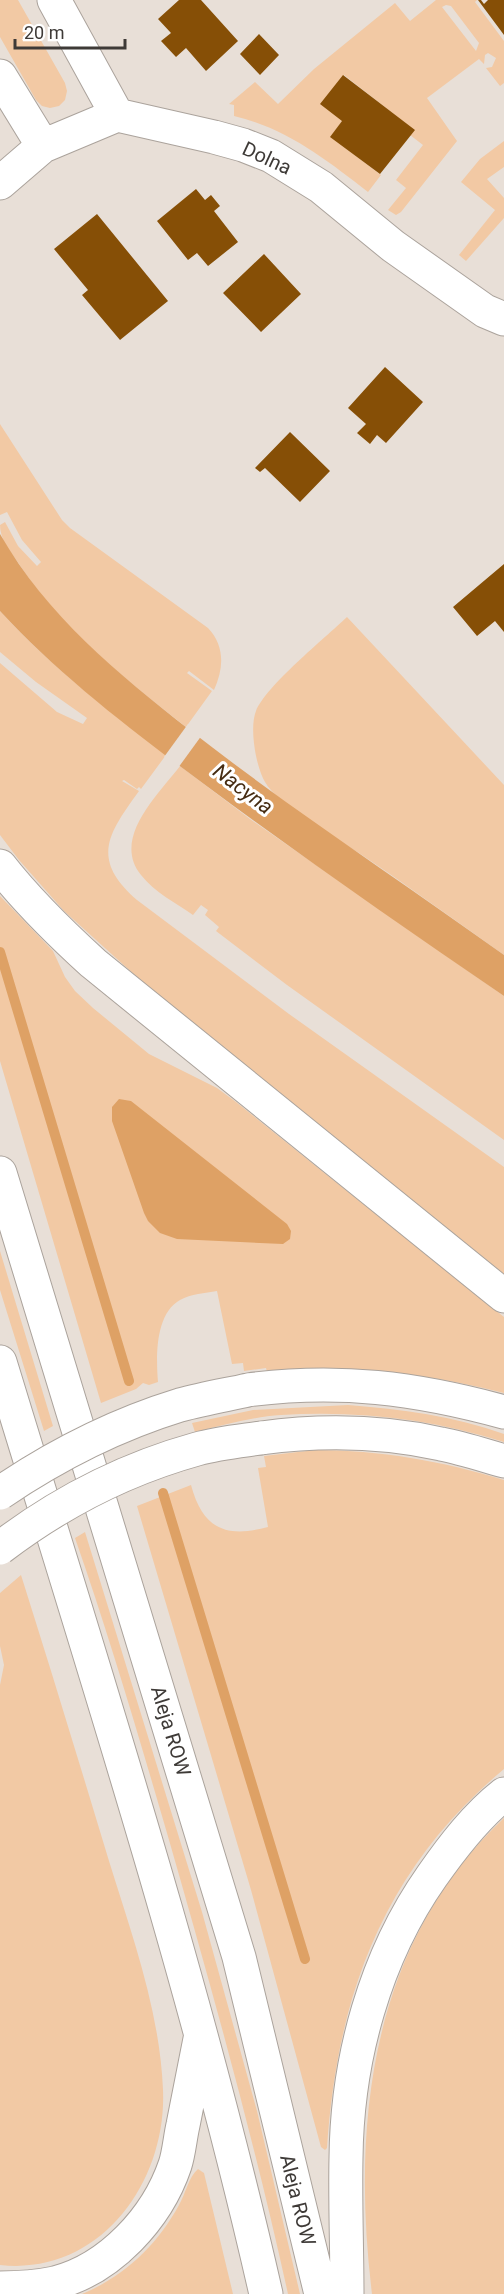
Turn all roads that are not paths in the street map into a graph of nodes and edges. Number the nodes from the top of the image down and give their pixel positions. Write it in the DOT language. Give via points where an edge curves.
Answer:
graph roads {
  1 [pos="54,0"];
  2 [pos="0,76"];
  3 [pos="117,115"];
  4 [pos="17,162"];
  5 [pos="504,319"];
  6 [pos="0,866"];
  7 [pos="0,1173"];
  8 [pos="504,1296"];
  9 [pos="0,1362"];
  10 [pos="504,1412"];
  11 [pos="504,1461"];
  12 [pos="0,1493"];
  13 [pos="0,1548"];
  14 [pos="504,1794"];
  15 [pos="201,2031"];
  16 [pos="0,2288"];
  17 [pos="266,2294"];
  18 [pos="321,2294"];
  19 [pos="347,2294"];
  1 -- 3 [label="main road"];
  2 -- 4 [label="main road"];
  3 -- 4 [label="main road"];
  3 -- 5 [label="main road, Dolna" via="214,137 271,156 321,187 393,246 485,311"];
  6 -- 8 [label="main road" via="23,895 93,963"];
  7 -- 18 [label="main road, Aleja ROW" via="240,1957"];
  9 -- 15 [label="main road"];
  10 -- 12 [label="main road, bridge" via="450,1397 358,1385 248,1390 182,1405 132,1422 62,1454"];
  11 -- 13 [label="main road, bridge" via="441,1444 354,1433 296,1433 199,1448 119,1476 29,1526"];
  14 -- 19 [label="main road" via="453,1845 417,1898 388,1952 366,2013 352,2083 346,2156"];
  15 -- 16 [label="main road" via="175,2164 148,2218 121,2246 91,2267 57,2282"];
  15 -- 17 [label="main road"];
}
